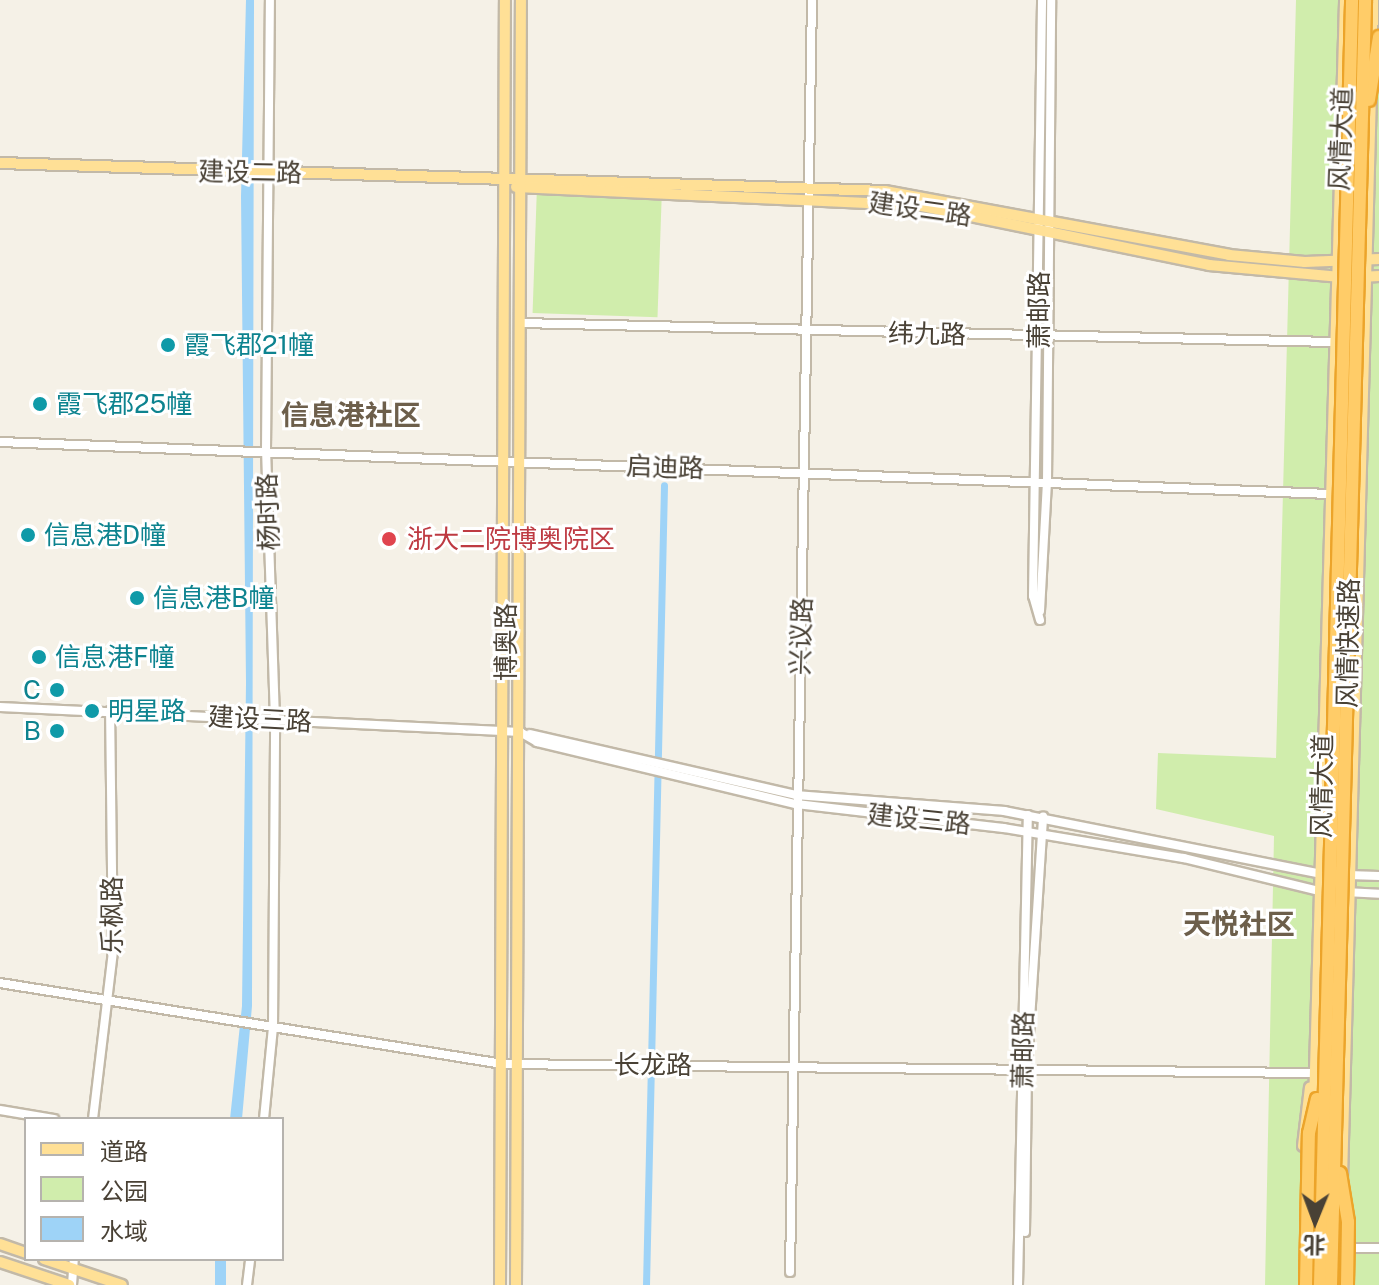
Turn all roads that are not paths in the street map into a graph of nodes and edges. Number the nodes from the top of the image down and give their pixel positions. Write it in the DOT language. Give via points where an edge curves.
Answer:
graph roads {
  1 [pos="270,0"];
  2 [pos="505,0"];
  3 [pos="521,0"];
  4 [pos="812,0"];
  5 [pos="1042,0"];
  6 [pos="1051,0"];
  7 [pos="1345,0"];
  8 [pos="1352,0"];
  9 [pos="1365,0"];
  10 [pos="1373,0"];
  11 [pos="1379,37"];
  12 [pos="1362,142"];
  13 [pos="0,163"];
  14 [pos="263,172"];
  15 [pos="501,178"];
  16 [pos="519,184"];
  17 [pos="807,193"];
  18 [pos="1045,225"];
  19 [pos="1379,259"];
  20 [pos="1367,260"];
  21 [pos="1337,261"];
  22 [pos="1379,276"];
  23 [pos="1337,277"];
  24 [pos="1366,277"];
  25 [pos="520,323"];
  26 [pos="805,331"];
  27 [pos="1044,336"];
  28 [pos="1335,342"];
  29 [pos="0,442"];
  30 [pos="262,449"];
  31 [pos="507,461"];
  32 [pos="522,462"];
  33 [pos="806,473"];
  34 [pos="1042,482"];
  35 [pos="1329,494"];
  36 [pos="1040,620"];
  37 [pos="0,707"];
  38 [pos="110,711"];
  39 [pos="275,720"];
  40 [pos="505,731"];
  41 [pos="520,732"];
  42 [pos="796,800"];
  43 [pos="1028,815"];
  44 [pos="1043,817"];
  45 [pos="1029,832"];
  46 [pos="1043,835"];
  47 [pos="1321,875"];
  48 [pos="1351,875"];
  49 [pos="1379,876"];
  50 [pos="1321,892"];
  51 [pos="1350,892"];
  52 [pos="1379,894"];
  53 [pos="0,983"];
  54 [pos="109,1002"];
  55 [pos="273,1027"];
  56 [pos="503,1064"];
  57 [pos="519,1065"];
  58 [pos="792,1065"];
  59 [pos="1025,1066"];
  60 [pos="1318,1073"];
  61 [pos="0,1110"];
  62 [pos="42,1117"];
  63 [pos="93,1117"];
  64 [pos="264,1117"];
  65 [pos="1335,1145"];
  66 [pos="0,1244"];
  67 [pos="1340,1248"];
  68 [pos="1379,1248"];
  69 [pos="24,1252"];
  70 [pos="250,1261"];
  71 [pos="0,1262"];
  72 [pos="73,1264"];
  73 [pos="790,1272"];
  74 [pos="70,1285"];
  75 [pos="122,1285"];
  76 [pos="247,1285"];
  77 [pos="500,1285"];
  78 [pos="516,1285"];
  79 [pos="1021,1285"];
  80 [pos="1303,1285"];
  81 [pos="1312,1285"];
  82 [pos="1320,1285"];
  83 [pos="1331,1285"];
  84 [pos="1339,1285"];
  85 [pos="1347,1285"];
  1 -- 14 [label="street, 杨时路"];
  2 -- 15 [label="main road, 博奥路"];
  3 -- 16 [label="main road, 博奥路"];
  4 -- 17 [label="street, 兴议路"];
  5 -- 18 [label="street, 萧邮路"];
  6 -- 18 [label="street"];
  7 -- 21 [label="main road, 风情大道"];
  8 -- 60 [label="highway, 风情快速路, bridge"];
  9 -- 12 [label="highway, 风情快速路, bridge"];
  10 -- 20 [label="main road, 风情大道"];
  11 -- 12 [label="highway, bridge"];
  12 -- 65 [label="highway, 风情快速路, bridge"];
  13 -- 14 [label="main road, 建设二路"];
  14 -- 15 [label="main road, 建设二路"];
  14 -- 30 [label="street, 杨时路"];
  15 -- 16 [label="main road, 建设二路"];
  15 -- 31 [label="main road, 博奥路"];
  16 -- 17 [label="main road, 建设二路"];
  16 -- 25 [label="main road, 博奥路"];
  17 -- 18 [label="main road, 建设二路"];
  17 -- 26 [label="street, 兴议路"];
  18 -- 21 [label="main road, 建设二路" via="1229,255"];
  18 -- 23 [label="main road, 建设二路" via="1209,265"];
  18 -- 27 [label="street, 萧邮路"];
  19 -- 20 [label="main road, 建设二路"];
  20 -- 21 [label="main road, 建设二路"];
  20 -- 24 [label="main road, 风情大道"];
  21 -- 23 [label="main road, 风情大道"];
  22 -- 24 [label="main road, 建设二路"];
  23 -- 24 [label="main road, 建设二路"];
  23 -- 28 [label="main road, 风情大道"];
  24 -- 48 [label="main road, 风情大道"];
  25 -- 26 [label="street, 纬九路"];
  25 -- 32 [label="main road, 博奥路"];
  26 -- 27 [label="street, 纬九路"];
  26 -- 33 [label="street, 兴议路"];
  27 -- 28 [label="street, 纬九路"];
  27 -- 34 [label="street, 萧邮路"];
  28 -- 35 [label="main road, 风情大道"];
  29 -- 30 [label="street, 启迪路"];
  30 -- 31 [label="street, 启迪路"];
  30 -- 39 [label="street, 杨时路"];
  31 -- 32 [label="street, 启迪路"];
  31 -- 40 [label="main road, 博奥路"];
  32 -- 33 [label="street, 启迪路"];
  32 -- 41 [label="main road, 博奥路"];
  33 -- 34 [label="street, 启迪路"];
  33 -- 42 [label="street, 兴议路"];
  34 -- 35 [label="street, 启迪路"];
  34 -- 36 [label="street, 萧邮路"];
  35 -- 47 [label="main road, 风情大道"];
  37 -- 38 [label="street, 建设三路"];
  38 -- 39 [label="street, 建设三路"];
  38 -- 54 [label="street, 乐枫路"];
  39 -- 40 [label="street, 建设三路"];
  39 -- 55 [label="street, 杨时路"];
  40 -- 41 [label="street, 建设三路"];
  40 -- 56 [label="main road, 博奥路"];
  41 -- 42 [label="street, 建设三路" via="537,742"];
  41 -- 57 [label="main road, 博奥路"];
  42 -- 43 [label="street, 建设三路"];
  42 -- 45 [label="street, 建设三路"];
  42 -- 58 [label="street, 兴议路"];
  43 -- 44 [label="street, 建设三路"];
  43 -- 45 [label="street, 萧邮路"];
  44 -- 46 [label="street, 萧邮路"];
  44 -- 47 [label="street, 建设三路"];
  45 -- 46 [label="street, 建设三路"];
  45 -- 59 [label="street, 萧邮路"];
  46 -- 50 [label="street, 建设三路" via="1184,858"];
  46 -- 59 [label="street, 萧邮路"];
  47 -- 48 [label="street, 建设三路"];
  47 -- 50 [label="main road, 风情大道"];
  48 -- 49 [label="street, 建设三路"];
  48 -- 51 [label="main road, 风情大道"];
  50 -- 51 [label="street, 建设三路"];
  50 -- 60 [label="main road, 风情大道"];
  51 -- 52 [label="street, 建设三路"];
  51 -- 67 [label="main road, 风情大道"];
  53 -- 54 [label="street, 长龙路"];
  54 -- 55 [label="street, 长龙路"];
  54 -- 63 [label="street, 乐枫路"];
  55 -- 56 [label="street, 长龙路"];
  55 -- 64 [label="street, 杨时路"];
  56 -- 57 [label="street, 长龙路"];
  56 -- 77 [label="main road, 博奥路"];
  57 -- 58 [label="street, 长龙路"];
  57 -- 78 [label="main road, 博奥路"];
  58 -- 59 [label="street, 长龙路"];
  58 -- 73 [label="street, 兴议路"];
  59 -- 60 [label="street, 长龙路"];
  59 -- 79 [label="street, 萧邮路"];
  60 -- 80 [label="highway, bridge" via="1309,1133"];
  60 -- 81 [label="main road, 风情大道"];
  60 -- 82 [label="highway, 风情快速路, bridge"];
  61 -- 62 [label="street"];
  65 -- 83 [label="highway, 风情快速路, bridge"];
  65 -- 85 [label="highway, bridge" via="1348,1222"];
  66 -- 69 [label="main road"];
  67 -- 68 [label="street"];
  67 -- 84 [label="main road, 风情大道"];
  70 -- 76 [label="street"];
  71 -- 74 [label="main road"];
  72 -- 74 [label="street"];
  72 -- 75 [label="main road"];
}
